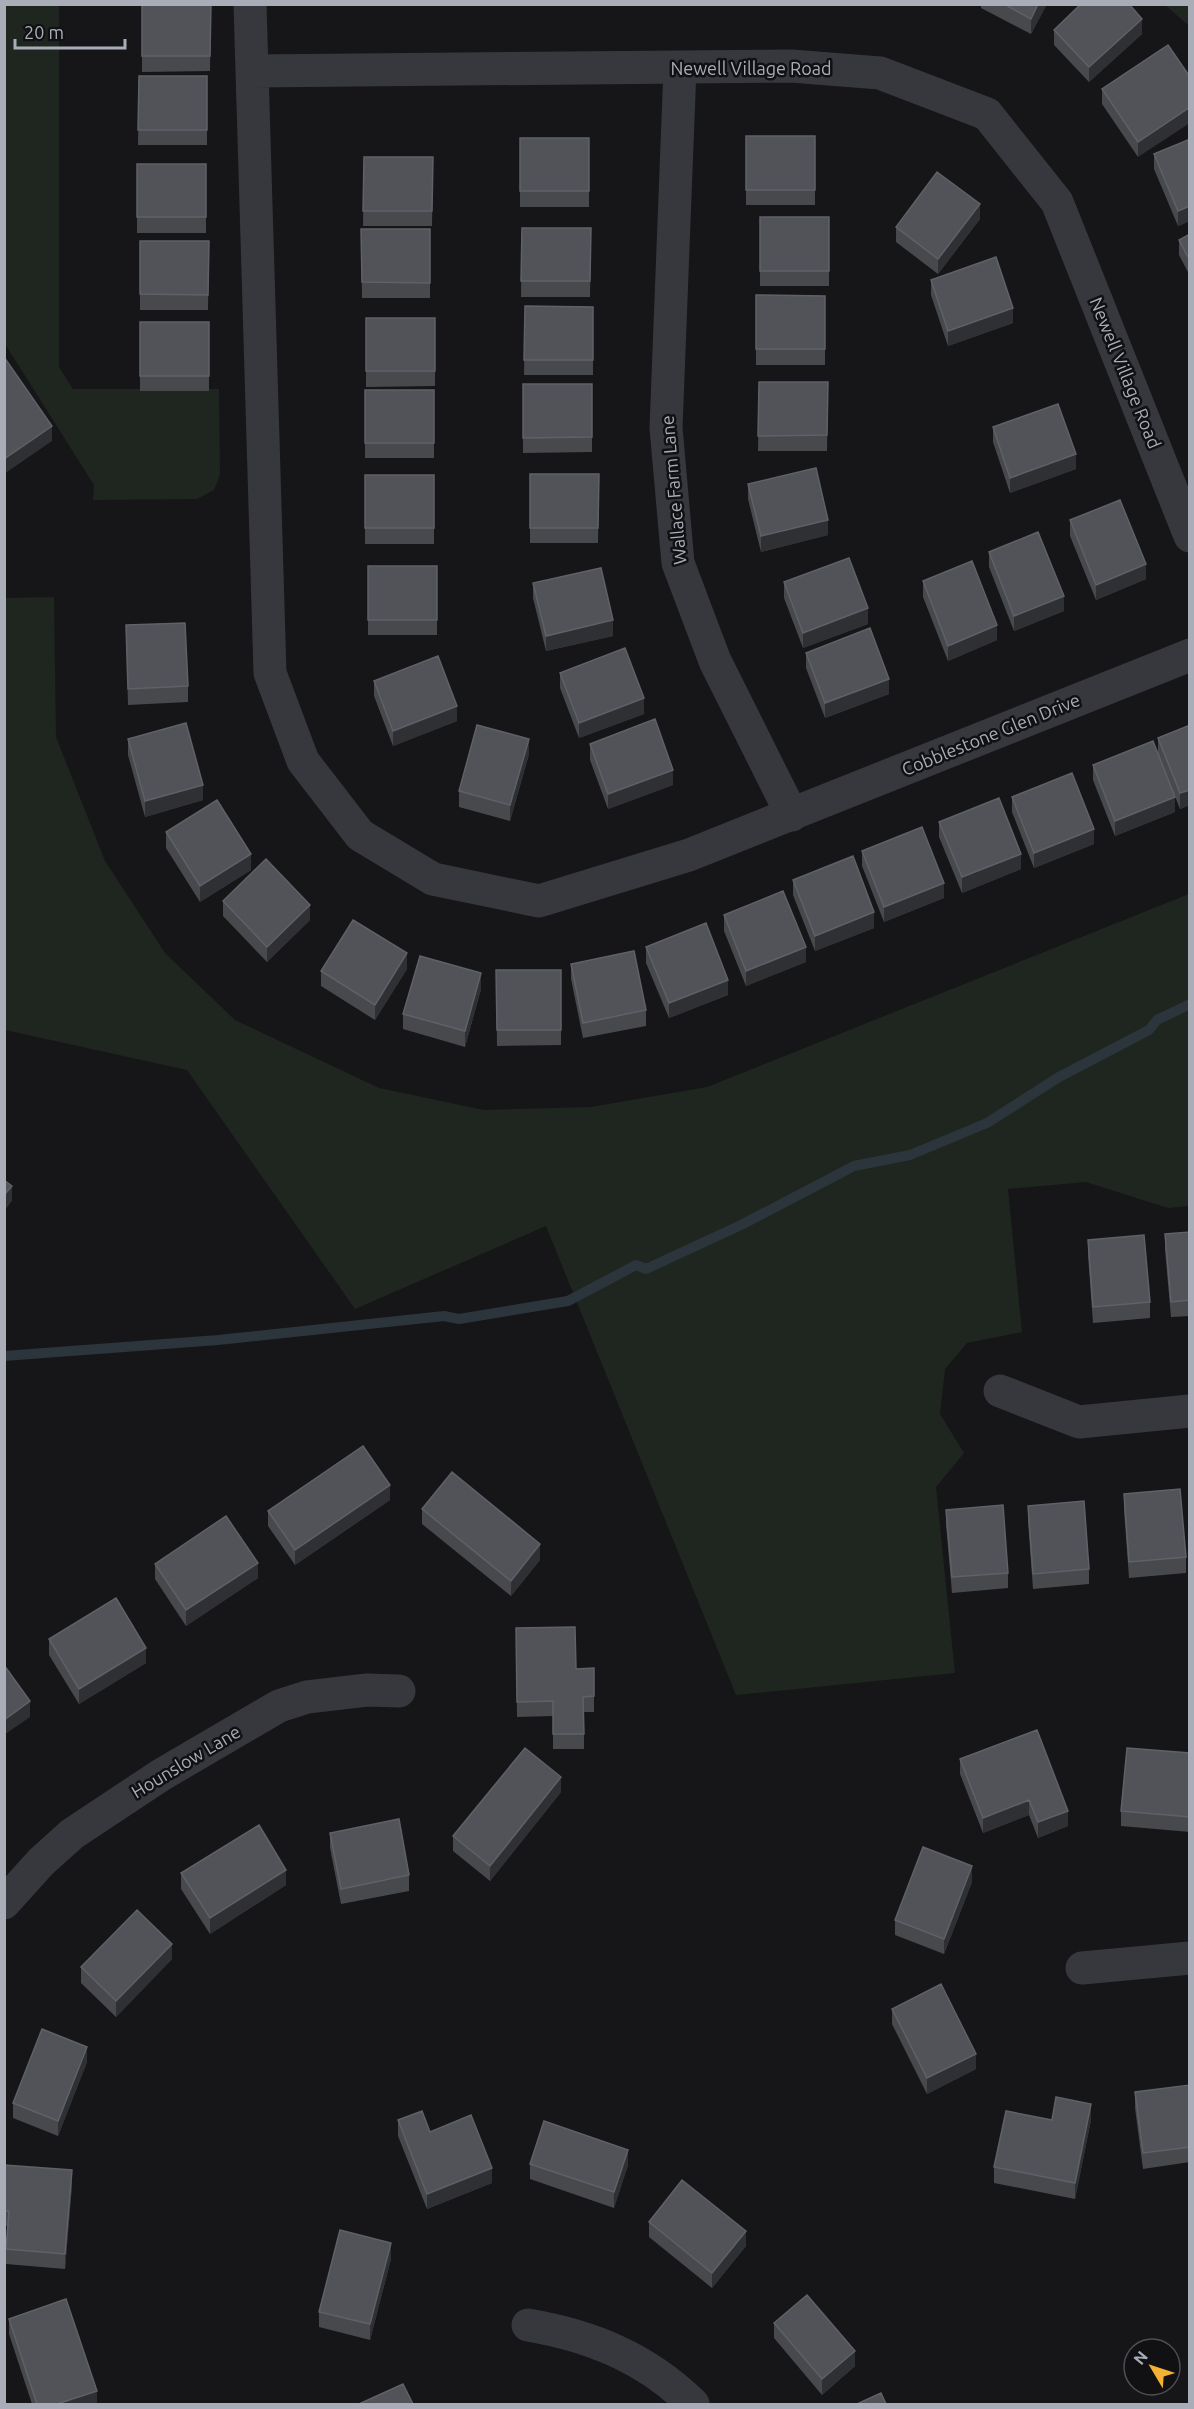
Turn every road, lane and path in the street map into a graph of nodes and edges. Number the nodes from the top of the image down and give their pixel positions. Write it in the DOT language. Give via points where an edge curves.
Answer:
graph roads {
  1 [pos="250,4"];
  2 [pos="680,68"];
  3 [pos="252,71"];
  4 [pos="1190,536"];
  5 [pos="1190,655"];
  6 [pos="792,815"];
  7 [pos="1000,1391"];
  8 [pos="1190,1411"];
  9 [pos="399,1691"];
  10 [pos="4,1903"];
  11 [pos="1190,1958"];
  12 [pos="1082,1968"];
  13 [pos="528,2325"];
  14 [pos="693,2404"];
  1 -- 3 [label="street, Cobblestone Glen Drive"];
  2 -- 3 [label="street, Newell Village Road"];
  2 -- 4 [label="street, Newell Village Road" via="791,66 880,73 987,114 1058,202"];
  2 -- 6 [label="street, Wallace Farm Lane" via="666,428 678,563 715,661"];
  3 -- 6 [label="street, Cobblestone Glen Drive" via="270,673 303,761 360,835 433,879 539,901 688,855"];
  5 -- 6 [label="street, Cobblestone Glen Drive"];
  7 -- 8 [label="street" via="1079,1422"];
  9 -- 10 [label="street, Hounslow Lane" via="367,1690 307,1697 279,1706 161,1775 72,1834"];
  11 -- 12 [label="street"];
  13 -- 14 [label="street" via="616,2349 639,2361"];
}
